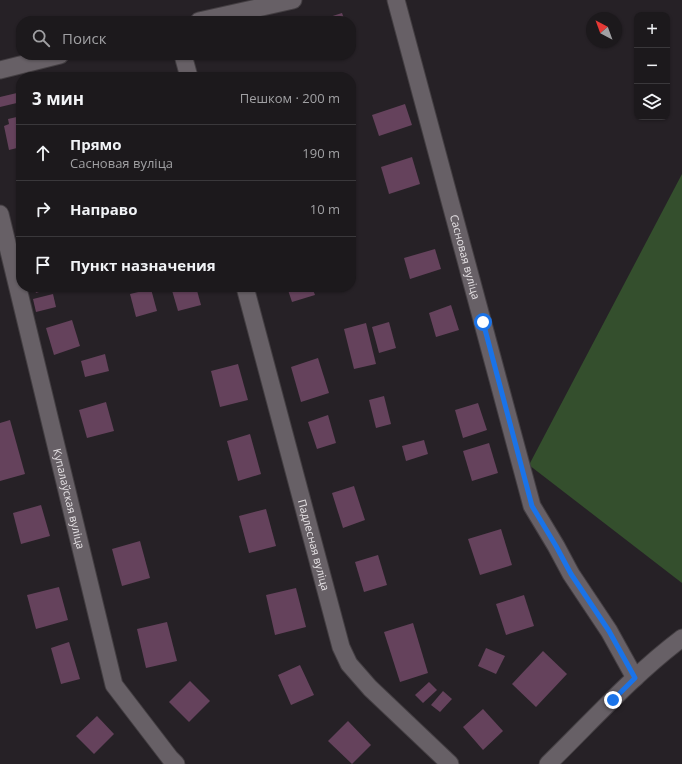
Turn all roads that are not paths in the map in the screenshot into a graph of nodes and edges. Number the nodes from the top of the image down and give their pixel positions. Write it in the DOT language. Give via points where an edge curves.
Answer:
graph roads {
  1 [pos="293,0"];
  2 [pos="396,0"];
  3 [pos="221,16"];
  4 [pos="40,60"];
  5 [pos="184,60"];
  6 [pos="0,70"];
  7 [pos="188,72"];
  8 [pos="0,214"];
  9 [pos="16,280"];
  10 [pos="19,292"];
  11 [pos="246,292"];
  12 [pos="682,638"];
  13 [pos="635,678"];
  14 [pos="176,764"];
  15 [pos="450,764"];
  16 [pos="548,764"];
  1 -- 3 [label="street"];
  2 -- 13 [label="street, Сасновая вуліца" via="532,506"];
  4 -- 6 [label="street"];
  5 -- 7 [label="street"];
  8 -- 9 [label="street, Купалаўская вуліца"];
  10 -- 14 [label="street, Купалаўская вуліца" via="114,685"];
  11 -- 15 [label="street, Падлесная вуліца" via="341,647 349,664 370,688"];
  12 -- 13 [label="street"];
  13 -- 16 [label="street"];
}
